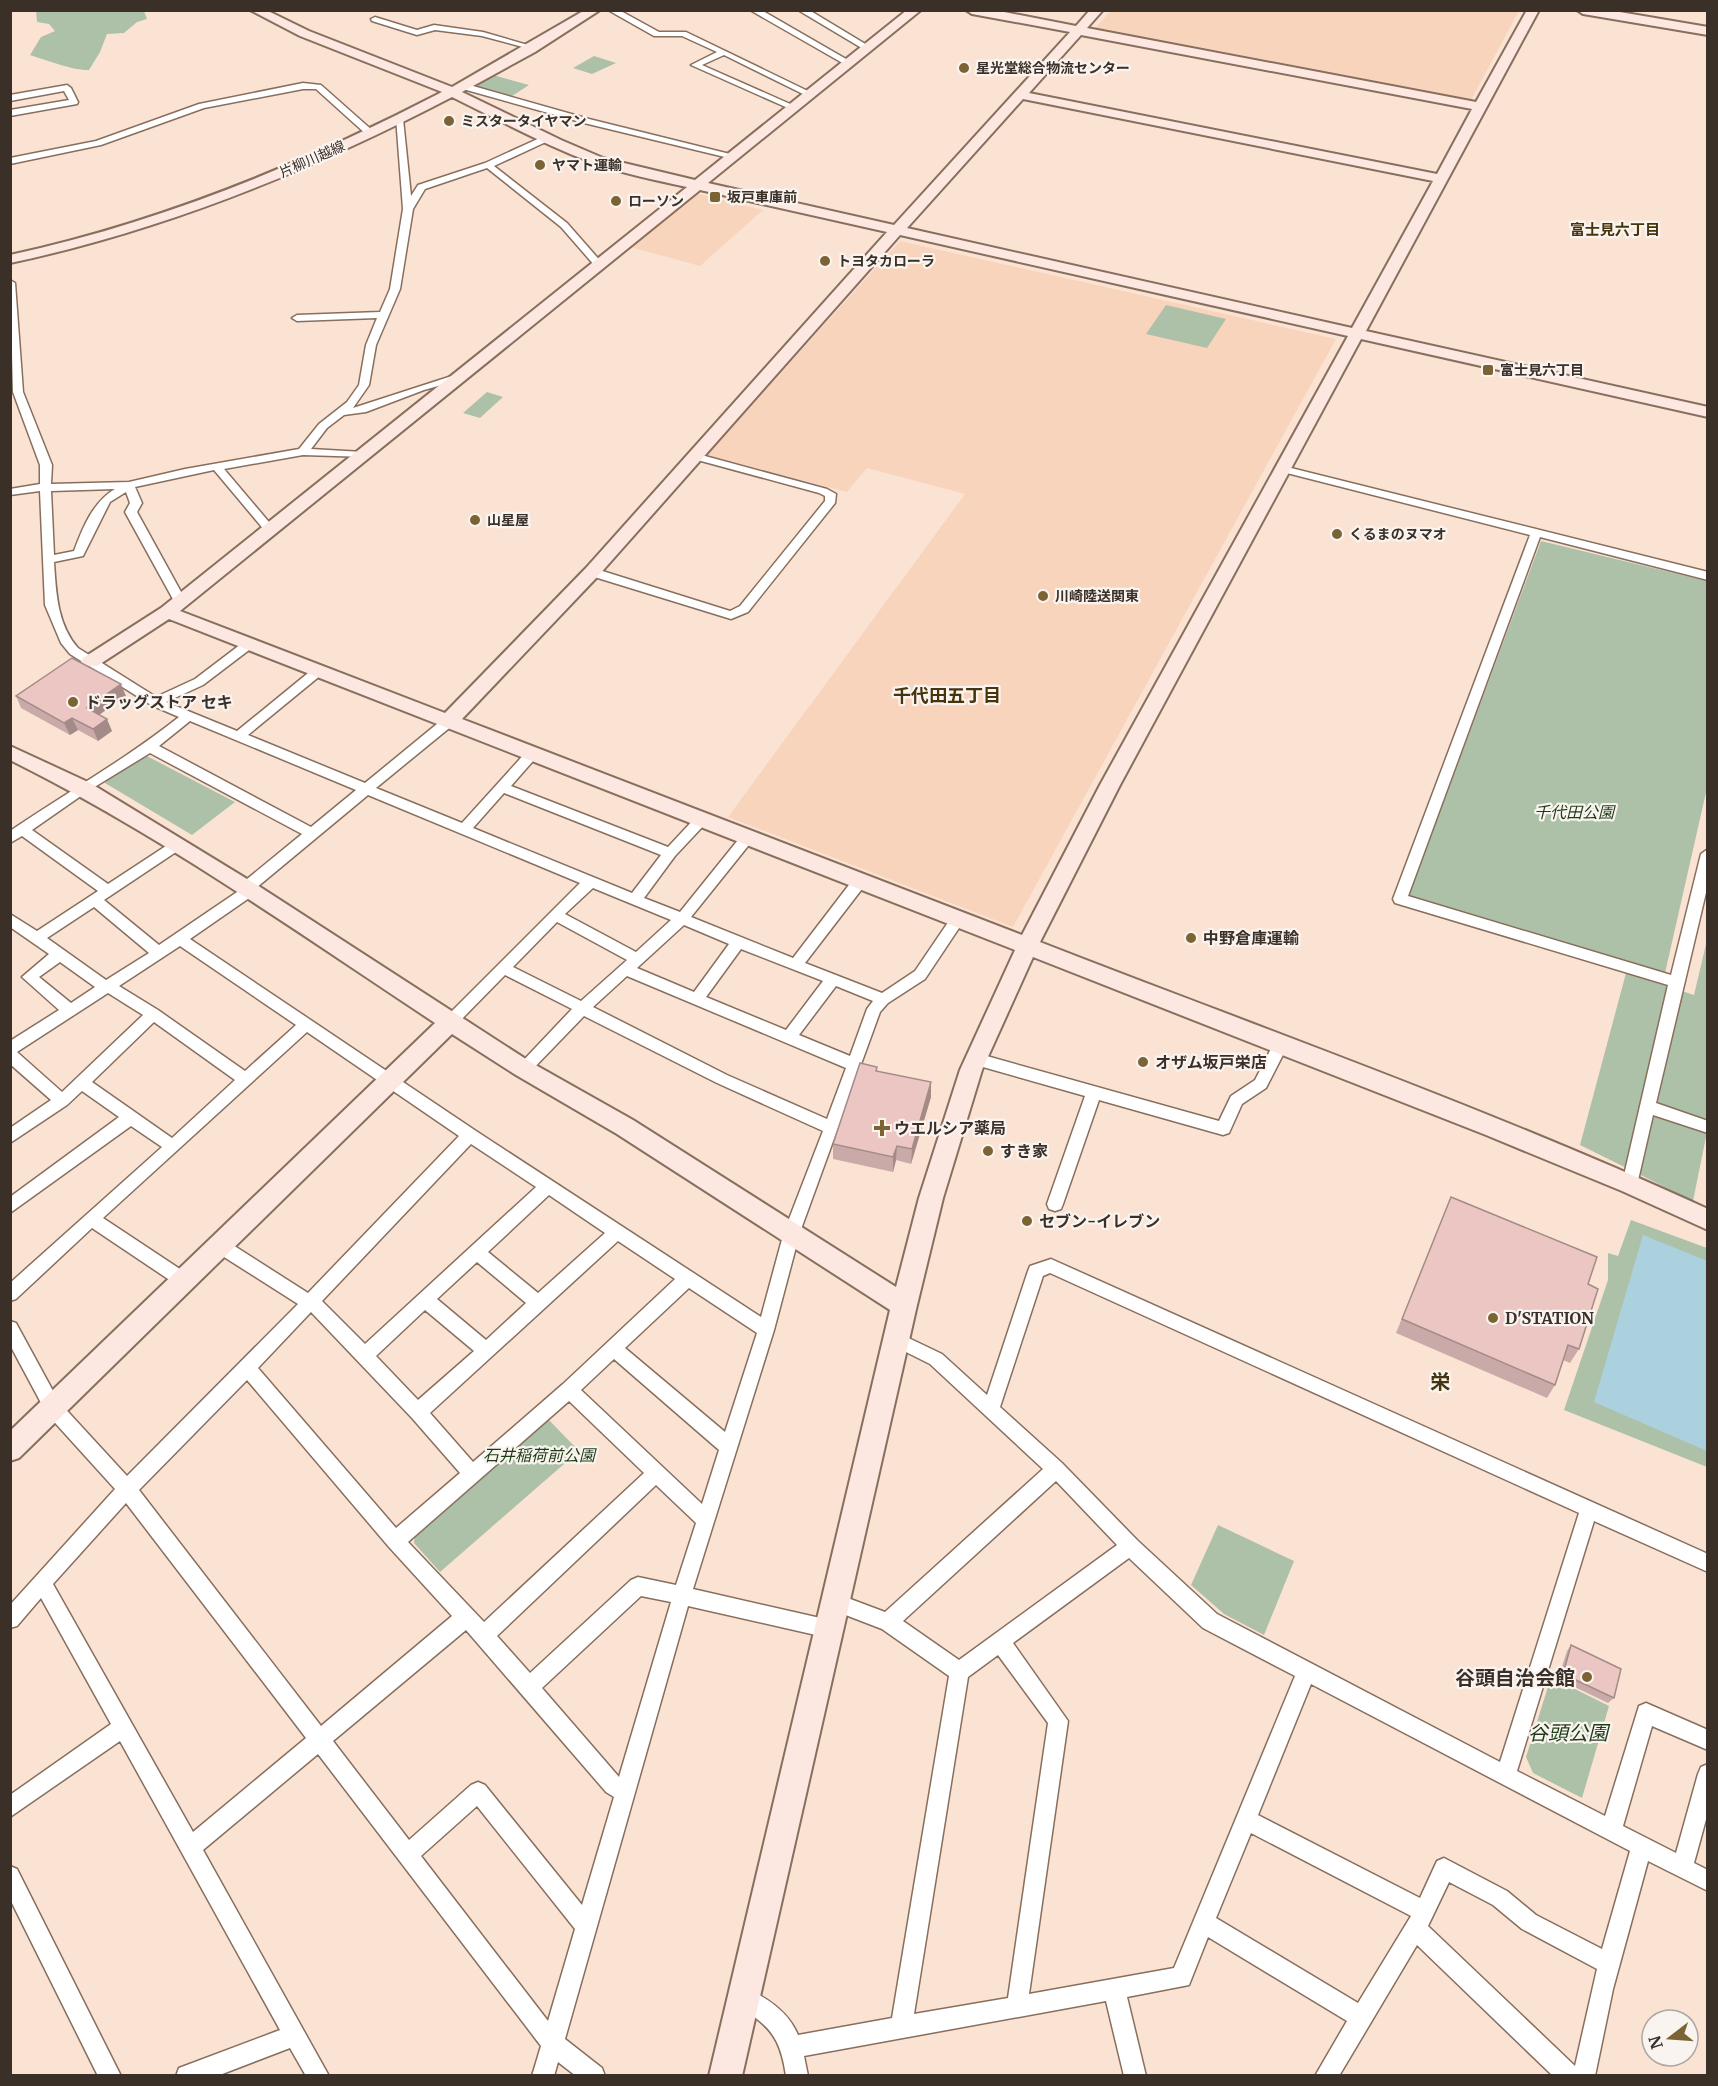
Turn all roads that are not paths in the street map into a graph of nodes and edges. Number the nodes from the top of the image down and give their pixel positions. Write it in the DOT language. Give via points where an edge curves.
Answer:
graph roads {
  1 [pos="256,10"];
  2 [pos="612,10"];
  3 [pos="754,10"];
  4 [pos="802,10"];
  5 [pos="915,10"];
  6 [pos="972,10"];
  7 [pos="1098,10"];
  8 [pos="1533,10"];
  9 [pos="1583,10"];
  10 [pos="593,11"];
  11 [pos="375,19"];
  12 [pos="1079,31"];
  13 [pos="1707,31"];
  14 [pos="534,48"];
  15 [pos="868,48"];
  16 [pos="724,52"];
  17 [pos="849,63"];
  18 [pos="460,90"];
  19 [pos="810,94"];
  20 [pos="1022,95"];
  21 [pos="10,98"];
  22 [pos="793,107"];
  23 [pos="1480,107"];
  24 [pos="10,113"];
  25 [pos="399,119"];
  26 [pos="370,133"];
  27 [pos="545,139"];
  28 [pos="733,156"];
  29 [pos="10,162"];
  30 [pos="488,165"];
  31 [pos="1442,179"];
  32 [pos="696,186"];
  33 [pos="408,209"];
  34 [pos="896,231"];
  35 [pos="10,259"];
  36 [pos="598,264"];
  37 [pos="10,283"];
  38 [pos="384,315"];
  39 [pos="297,318"];
  40 [pos="1357,334"];
  41 [pos="462,376"];
  42 [pos="341,412"];
  43 [pos="1707,412"];
  44 [pos="303,452"];
  45 [pos="363,455"];
  46 [pos="694,456"];
  47 [pos="217,467"];
  48 [pos="1283,469"];
  49 [pos="129,485"];
  50 [pos="45,488"];
  51 [pos="10,492"];
  52 [pos="270,530"];
  53 [pos="1536,533"];
  54 [pos="49,560"];
  55 [pos="592,572"];
  56 [pos="1707,576"];
  57 [pos="174,606"];
  58 [pos="249,645"];
  59 [pos="90,662"];
  60 [pos="317,672"];
  61 [pos="155,702"];
  62 [pos="189,715"];
  63 [pos="447,722"];
  64 [pos="238,736"];
  65 [pos="150,747"];
  66 [pos="10,752"];
  67 [pos="533,753"];
  68 [pos="501,787"];
  69 [pos="83,788"];
  70 [pos="367,788"];
  71 [pos="700,820"];
  72 [pos="23,830"];
  73 [pos="463,830"];
  74 [pos="311,833"];
  75 [pos="10,838"];
  76 [pos="747,838"];
  77 [pos="177,845"];
  78 [pos="670,854"];
  79 [pos="1707,854"];
  80 [pos="860,880"];
  81 [pos="591,881"];
  82 [pos="248,889"];
  83 [pos="108,891"];
  84 [pos="635,898"];
  85 [pos="95,900"];
  86 [pos="555,915"];
  87 [pos="10,919"];
  88 [pos="682,919"];
  89 [pos="958,920"];
  90 [pos="37,938"];
  91 [pos="179,938"];
  92 [pos="738,942"];
  93 [pos="1027,947"];
  94 [pos="159,953"];
  95 [pos="60,954"];
  96 [pos="631,964"];
  97 [pos="796,964"];
  98 [pos="503,968"];
  99 [pos="833,979"];
  100 [pos="1676,981"];
  101 [pos="107,987"];
  102 [pos="697,998"];
  103 [pos="883,999"];
  104 [pos="582,1008"];
  105 [pos="71,1011"];
  106 [pos="153,1014"];
  107 [pos="450,1022"];
  108 [pos="306,1024"];
  109 [pos="788,1038"];
  110 [pos="1280,1045"];
  111 [pos="10,1048"];
  112 [pos="10,1055"];
  113 [pos="976,1059"];
  114 [pos="855,1065"];
  115 [pos="524,1069"];
  116 [pos="245,1079"];
  117 [pos="389,1081"];
  118 [pos="81,1082"];
  119 [pos="1094,1093"];
  120 [pos="62,1101"];
  121 [pos="1647,1107"];
  122 [pos="130,1118"];
  123 [pos="1707,1127"];
  124 [pos="832,1128"];
  125 [pos="470,1135"];
  126 [pos="10,1137"];
  127 [pos="173,1147"];
  128 [pos="1630,1184"];
  129 [pos="548,1186"];
  130 [pos="1055,1204"];
  131 [pos="10,1206"];
  132 [pos="91,1219"];
  133 [pos="1707,1220"];
  134 [pos="618,1231"];
  135 [pos="792,1232"];
  136 [pos="219,1245"];
  137 [pos="477,1252"];
  138 [pos="688,1278"];
  139 [pos="183,1280"];
  140 [pos="10,1294"];
  141 [pos="424,1299"];
  142 [pos="309,1302"];
  143 [pos="537,1302"];
  144 [pos="904,1305"];
  145 [pos="10,1328"];
  146 [pos="766,1330"];
  147 [pos="898,1340"];
  148 [pos="613,1348"];
  149 [pos="485,1350"];
  150 [pos="365,1355"];
  151 [pos="247,1368"];
  152 [pos="569,1390"];
  153 [pos="53,1408"];
  154 [pos="991,1409"];
  155 [pos="418,1412"];
  156 [pos="729,1447"];
  157 [pos="10,1449"];
  158 [pos="1056,1470"];
  159 [pos="656,1473"];
  160 [pos="472,1474"];
  161 [pos="127,1489"];
  162 [pos="1589,1509"];
  163 [pos="706,1520"];
  164 [pos="395,1541"];
  165 [pos="1130,1546"];
  166 [pos="1707,1563"];
  167 [pos="43,1584"];
  168 [pos="682,1595"];
  169 [pos="837,1603"];
  170 [pos="466,1617"];
  171 [pos="10,1619"];
  172 [pos="888,1622"];
  173 [pos="829,1629"];
  174 [pos="484,1635"];
  175 [pos="1000,1641"];
  176 [pos="959,1672"];
  177 [pos="1305,1673"];
  178 [pos="528,1688"];
  179 [pos="123,1727"];
  180 [pos="320,1739"];
  181 [pos="1707,1740"];
  182 [pos="1707,1774"];
  183 [pos="1506,1775"];
  184 [pos="626,1793"];
  185 [pos="10,1807"];
  186 [pos="1247,1820"];
  187 [pos="1611,1832"];
  188 [pos="191,1847"];
  189 [pos="1641,1848"];
  190 [pos="407,1855"];
  191 [pos="1682,1868"];
  192 [pos="10,1876"];
  193 [pos="1707,1881"];
  194 [pos="1420,1920"];
  195 [pos="1204,1923"];
  196 [pos="585,1925"];
  197 [pos="1608,1963"];
  198 [pos="1113,1989"];
  199 [pos="743,1998"];
  200 [pos="1017,2006"];
  201 [pos="1360,2017"];
  202 [pos="901,2027"];
  203 [pos="296,2035"];
  204 [pos="552,2043"];
  205 [pos="793,2047"];
  206 [pos="110,2076"];
  207 [pos="188,2076"];
  208 [pos="318,2076"];
  209 [pos="543,2076"];
  210 [pos="594,2076"];
  211 [pos="725,2076"];
  212 [pos="797,2076"];
  213 [pos="1135,2076"];
  214 [pos="1326,2076"];
  215 [pos="1569,2076"];
  216 [pos="1584,2076"];
  1 -- 18 [label="street" via="315,39"];
  2 -- 16 [label="street" via="657,34 683,34"];
  3 -- 17 [label="street"];
  4 -- 15 [label="street"];
  5 -- 15 [label="street"];
  6 -- 12 [label="street"];
  7 -- 12 [label="street"];
  8 -- 23 [label="street"];
  9 -- 13 [label="street"];
  10 -- 14 [label="street, 片柳川越線"];
  11 -- 14 [label="street" via="417,33 434,27 483,34"];
  12 -- 20 [label="street"];
  12 -- 23 [label="street"];
  14 -- 18 [label="street, 片柳川越線"];
  15 -- 17 [label="street"];
  16 -- 19 [label="street"];
  16 -- 22 [label="street" via="695,65"];
  17 -- 19 [label="street"];
  18 -- 25 [label="street, 片柳川越線"];
  18 -- 27 [label="street"];
  18 -- 28 [label="street"];
  19 -- 22 [label="street"];
  20 -- 31 [label="street"];
  20 -- 34 [label="street"];
  21 -- 24 [label="street" via="67,88 74,102"];
  22 -- 28 [label="street"];
  23 -- 31 [label="street"];
  25 -- 26 [label="street, 片柳川越線"];
  25 -- 33 [label="street"];
  26 -- 29 [label="street" via="318,87 303,86 202,106 98,143"];
  26 -- 35 [label="street, 片柳川越線" via="203,206 98,239"];
  27 -- 30 [label="street"];
  27 -- 32 [label="street" via="621,168"];
  28 -- 32 [label="street"];
  30 -- 33 [label="street" via="421,188"];
  30 -- 36 [label="street" via="564,225"];
  31 -- 40 [label="street"];
  32 -- 34 [label="street"];
  32 -- 36 [label="street"];
  33 -- 38 [label="street" via="395,289"];
  34 -- 40 [label="street"];
  34 -- 46 [label="street"];
  36 -- 41 [label="street"];
  37 -- 50 [label="street" via="18,392 46,465"];
  38 -- 39 [label="street"];
  38 -- 42 [label="street" via="371,345 364,385"];
  40 -- 43 [label="street"];
  40 -- 48 [label="street"];
  41 -- 42 [label="street" via="362,410"];
  41 -- 45 [label="street"];
  42 -- 44 [label="street" via="323,426"];
  44 -- 45 [label="street"];
  44 -- 47 [label="street"];
  45 -- 52 [label="street"];
  46 -- 55 [label="street"];
  46 -- 55 [label="street" via="823,491 830,494 831,501 738,614"];
  47 -- 49 [label="street"];
  47 -- 52 [label="street"];
  48 -- 53 [label="street"];
  48 -- 93 [label="street" via="1116,774"];
  49 -- 50 [label="street"];
  49 -- 54 [label="street" via="105,500 79,553"];
  49 -- 57 [label="street" via="136,503 130,513"];
  50 -- 51 [label="street"];
  50 -- 54 [label="street"];
  52 -- 57 [label="street"];
  53 -- 56 [label="street"];
  53 -- 100 [label="street" via="1400,899"];
  54 -- 59 [label="street" via="51,605 56,621 67,644"];
  55 -- 63 [label="street"];
  57 -- 58 [label="street"];
  57 -- 59 [label="street"];
  58 -- 60 [label="street"];
  58 -- 61 [label="street" via="199,682"];
  59 -- 61 [label="street"];
  60 -- 63 [label="street"];
  60 -- 64 [label="street"];
  61 -- 62 [label="street"];
  62 -- 64 [label="street"];
  62 -- 65 [label="street"];
  63 -- 67 [label="street"];
  63 -- 70 [label="street"];
  64 -- 70 [label="street"];
  65 -- 69 [label="street"];
  65 -- 74 [label="street"];
  66 -- 69 [label="street"];
  67 -- 68 [label="street"];
  67 -- 71 [label="street"];
  68 -- 73 [label="street"];
  68 -- 78 [label="street"];
  69 -- 72 [label="street"];
  69 -- 77 [label="street"];
  70 -- 73 [label="street"];
  70 -- 74 [label="street"];
  71 -- 76 [label="street"];
  71 -- 78 [label="street"];
  72 -- 75 [label="street"];
  72 -- 83 [label="street"];
  73 -- 81 [label="street"];
  74 -- 82 [label="street"];
  76 -- 80 [label="street"];
  76 -- 88 [label="street"];
  77 -- 82 [label="street"];
  77 -- 83 [label="street"];
  78 -- 84 [label="street"];
  79 -- 100 [label="street"];
  80 -- 89 [label="street"];
  80 -- 97 [label="street"];
  81 -- 84 [label="street"];
  81 -- 86 [label="street"];
  82 -- 91 [label="street"];
  82 -- 107 [label="street"];
  83 -- 85 [label="street"];
  84 -- 88 [label="street"];
  85 -- 90 [label="street"];
  85 -- 94 [label="street"];
  86 -- 96 [label="street"];
  86 -- 98 [label="street"];
  87 -- 90 [label="street"];
  88 -- 92 [label="street"];
  88 -- 96 [label="street"];
  89 -- 93 [label="street"];
  89 -- 103 [label="street" via="920,975"];
  90 -- 95 [label="street"];
  91 -- 94 [label="street"];
  91 -- 108 [label="street"];
  92 -- 97 [label="street"];
  92 -- 102 [label="street"];
  93 -- 110 [label="street"];
  93 -- 113 [label="street"];
  94 -- 101 [label="street"];
  95 -- 101 [label="street"];
  95 -- 105 [label="street" via="29,977"];
  96 -- 102 [label="street"];
  96 -- 104 [label="street"];
  97 -- 99 [label="street"];
  98 -- 104 [label="street"];
  98 -- 107 [label="street"];
  99 -- 103 [label="street"];
  99 -- 109 [label="street"];
  100 -- 121 [label="street"];
  101 -- 105 [label="street"];
  101 -- 106 [label="street"];
  102 -- 109 [label="street"];
  103 -- 114 [label="street" via="874,1009"];
  104 -- 115 [label="street"];
  104 -- 124 [label="street" via="722,1079"];
  105 -- 111 [label="street"];
  106 -- 116 [label="street"];
  106 -- 118 [label="street"];
  107 -- 115 [label="street"];
  107 -- 117 [label="street"];
  108 -- 116 [label="street"];
  108 -- 117 [label="street"];
  109 -- 114 [label="street"];
  110 -- 119 [label="street" via="1261,1084 1236,1100 1223,1129"];
  110 -- 128 [label="street"];
  112 -- 120 [label="street"];
  113 -- 119 [label="street"];
  113 -- 144 [label="street" via="931,1198"];
  114 -- 124 [label="street"];
  115 -- 135 [label="street" via="625,1126"];
  116 -- 127 [label="street"];
  117 -- 125 [label="street"];
  117 -- 136 [label="street"];
  118 -- 120 [label="street"];
  118 -- 122 [label="street"];
  119 -- 130 [label="street"];
  120 -- 126 [label="street"];
  121 -- 123 [label="street"];
  121 -- 128 [label="street"];
  122 -- 127 [label="street"];
  122 -- 131 [label="street"];
  124 -- 135 [label="street"];
  125 -- 129 [label="street"];
  125 -- 142 [label="street"];
  127 -- 132 [label="street"];
  128 -- 133 [label="street"];
  129 -- 134 [label="street"];
  129 -- 137 [label="street"];
  132 -- 139 [label="street"];
  132 -- 140 [label="street"];
  134 -- 138 [label="street"];
  134 -- 143 [label="street"];
  135 -- 144 [label="street"];
  135 -- 146 [label="street"];
  136 -- 139 [label="street"];
  136 -- 142 [label="street"];
  137 -- 141 [label="street"];
  137 -- 143 [label="street"];
  138 -- 146 [label="street"];
  138 -- 148 [label="street"];
  139 -- 153 [label="street"];
  141 -- 149 [label="street"];
  141 -- 150 [label="street"];
  142 -- 150 [label="street" via="320,1308"];
  142 -- 151 [label="street"];
  143 -- 149 [label="street"];
  144 -- 147 [label="street"];
  145 -- 153 [label="street"];
  146 -- 156 [label="street"];
  147 -- 154 [label="street" via="936,1359"];
  147 -- 169 [label="street"];
  148 -- 152 [label="street"];
  148 -- 156 [label="street"];
  149 -- 155 [label="street"];
  150 -- 155 [label="street"];
  151 -- 161 [label="street"];
  151 -- 164 [label="street"];
  152 -- 159 [label="street"];
  152 -- 160 [label="street"];
  153 -- 157 [label="street"];
  153 -- 161 [label="street"];
  154 -- 158 [label="street"];
  154 -- 162 [label="street" via="1036,1271 1051,1266"];
  155 -- 160 [label="street"];
  156 -- 163 [label="street"];
  158 -- 165 [label="street"];
  158 -- 172 [label="street"];
  159 -- 163 [label="street"];
  159 -- 174 [label="street"];
  160 -- 164 [label="street"];
  161 -- 167 [label="street"];
  161 -- 180 [label="street"];
  162 -- 166 [label="street"];
  162 -- 183 [label="street"];
  163 -- 168 [label="street"];
  164 -- 170 [label="street"];
  165 -- 175 [label="street"];
  165 -- 177 [label="street" via="1210,1621"];
  167 -- 171 [label="street"];
  167 -- 179 [label="street"];
  168 -- 173 [label="street"];
  168 -- 178 [label="street" via="638,1586"];
  168 -- 184 [label="street"];
  169 -- 172 [label="street"];
  169 -- 173 [label="street"];
  170 -- 174 [label="street"];
  170 -- 180 [label="street"];
  172 -- 176 [label="street"];
  173 -- 199 [label="street"];
  174 -- 178 [label="street"];
  175 -- 176 [label="street"];
  175 -- 200 [label="street" via="1058,1721"];
  176 -- 202 [label="street"];
  177 -- 183 [label="street"];
  177 -- 186 [label="street"];
  178 -- 184 [label="street" via="613,1785"];
  179 -- 185 [label="street"];
  179 -- 188 [label="street"];
  180 -- 188 [label="street"];
  180 -- 190 [label="street"];
  181 -- 187 [label="street" via="1646,1713"];
  182 -- 191 [label="street"];
  183 -- 187 [label="street"];
  184 -- 196 [label="street"];
  186 -- 194 [label="street"];
  186 -- 195 [label="street"];
  187 -- 189 [label="street"];
  188 -- 203 [label="street"];
  189 -- 191 [label="street"];
  189 -- 197 [label="street"];
  190 -- 196 [label="street" via="478,1792"];
  190 -- 204 [label="street"];
  191 -- 193 [label="street"];
  192 -- 206 [label="street"];
  194 -- 197 [label="street" via="1444,1868 1500,1898 1529,1922"];
  194 -- 201 [label="street"];
  194 -- 215 [label="street"];
  195 -- 198 [label="street" via="1181,1977"];
  195 -- 201 [label="street"];
  196 -- 204 [label="street"];
  197 -- 216 [label="street"];
  198 -- 200 [label="street"];
  198 -- 213 [label="street"];
  199 -- 205 [label="street" via="780,2023"];
  199 -- 211 [label="street"];
  200 -- 202 [label="street"];
  201 -- 214 [label="street"];
  202 -- 205 [label="street"];
  203 -- 207 [label="street"];
  203 -- 208 [label="street"];
  204 -- 209 [label="street"];
  204 -- 210 [label="street"];
  205 -- 212 [label="street"];
}
